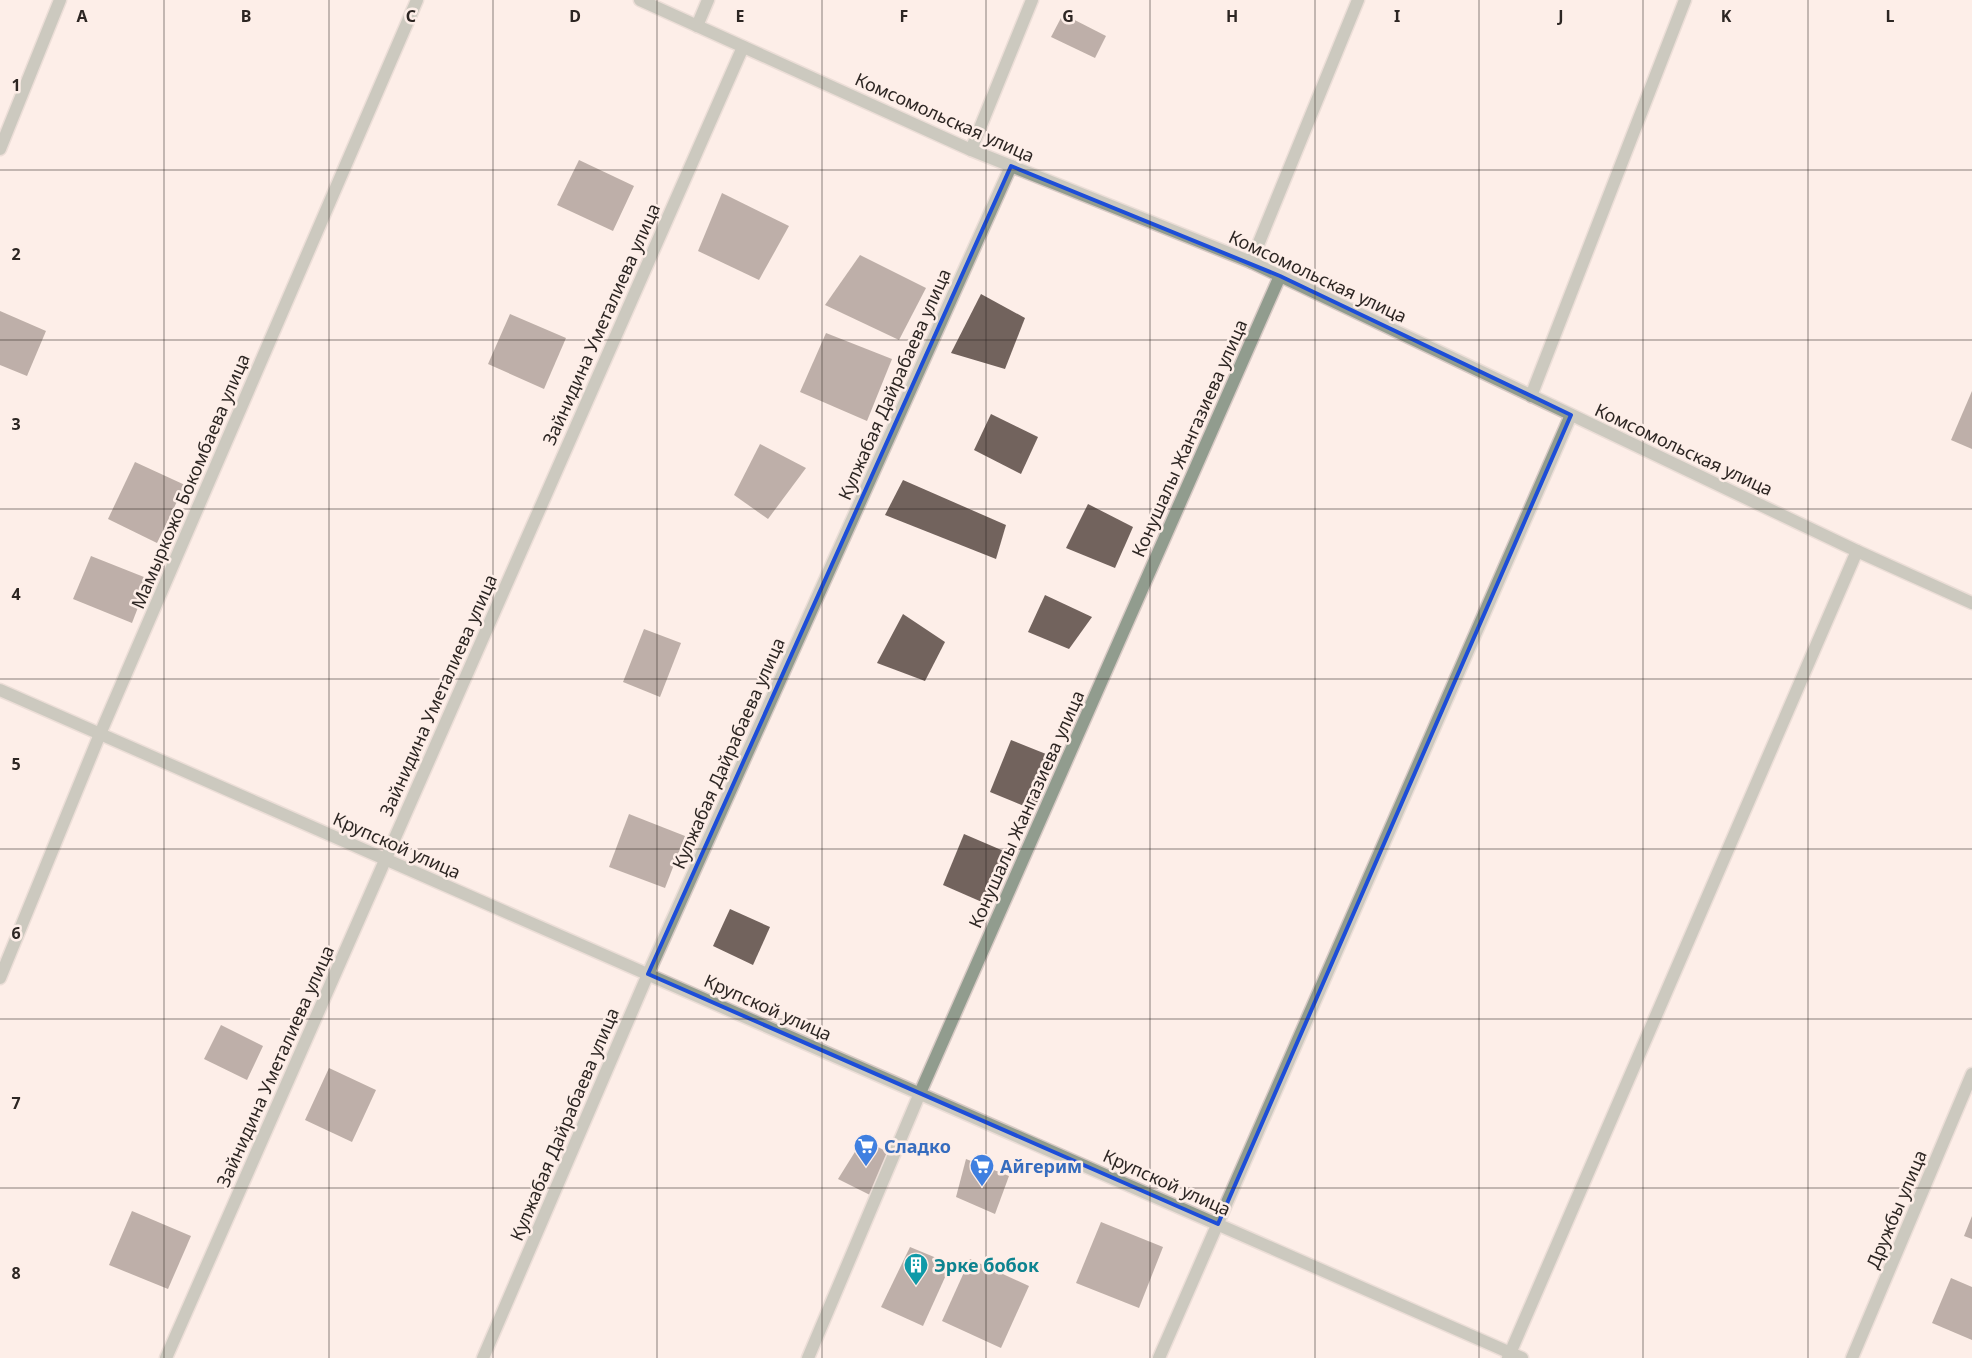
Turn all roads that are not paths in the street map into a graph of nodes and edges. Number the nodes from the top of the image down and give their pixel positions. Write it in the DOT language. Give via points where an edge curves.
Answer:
graph roads {
  1 [pos="60,0"];
  2 [pos="416,0"];
  3 [pos="640,0"];
  4 [pos="708,0"];
  5 [pos="1032,0"];
  6 [pos="1358,0"];
  7 [pos="1684,0"];
  8 [pos="697,26"];
  9 [pos="743,47"];
  10 [pos="0,149"];
  11 [pos="971,150"];
  12 [pos="1012,166"];
  13 [pos="1251,262"];
  14 [pos="1280,276"];
  15 [pos="1531,396"];
  16 [pos="1571,415"];
  17 [pos="1858,551"];
  18 [pos="1972,603"];
  19 [pos="0,690"];
  20 [pos="100,734"];
  21 [pos="385,858"];
  22 [pos="648,974"];
  23 [pos="0,978"];
  24 [pos="1972,1074"];
  25 [pos="920,1093"];
  26 [pos="1218,1224"];
  27 [pos="1513,1356"];
  28 [pos="166,1358"];
  29 [pos="483,1358"];
  30 [pos="808,1358"];
  31 [pos="1158,1358"];
  32 [pos="1852,1358"];
  1 -- 10 [label="street"];
  2 -- 20 [label="street, Мамыркожо Бокомбаева улица"];
  3 -- 8 [label="street, Комсомольская улица"];
  4 -- 8 [label="street"];
  5 -- 11 [label="street"];
  6 -- 13 [label="street"];
  7 -- 15 [label="street"];
  8 -- 9 [label="street, Комсомольская улица"];
  9 -- 11 [label="street, Комсомольская улица"];
  9 -- 21 [label="street, Зайнидина Уметалиева улица"];
  11 -- 12 [label="street, Комсомольская улица"];
  12 -- 13 [label="street, Комсомольская улица"];
  12 -- 22 [label="street, Кулжабая Дайрабаева улица"];
  13 -- 14 [label="street, Комсомольская улица"];
  14 -- 15 [label="street, Комсомольская улица"];
  14 -- 25 [label="street, Конушалы Жангазиева улица"];
  15 -- 16 [label="street, Комсомольская улица"];
  16 -- 17 [label="street, Комсомольская улица"];
  16 -- 26 [label="street"];
  17 -- 18 [label="street, Комсомольская улица"];
  17 -- 27 [label="street"];
  19 -- 20 [label="street, Крупской улица"];
  20 -- 21 [label="street, Крупской улица"];
  20 -- 23 [label="street, Мамыркожо Бокомбаева улица"];
  21 -- 22 [label="street, Крупской улица"];
  21 -- 28 [label="street, Зайнидина Уметалиева улица"];
  22 -- 25 [label="street, Крупской улица"];
  22 -- 29 [label="street, Кулжабая Дайрабаева улица"];
  24 -- 32 [label="street, Дружбы улица"];
  25 -- 26 [label="street, Крупской улица"];
  25 -- 30 [label="street, Конушалы Жангазиева улица"];
  26 -- 27 [label="street, Крупской улица"];
  26 -- 31 [label="street"];
}
